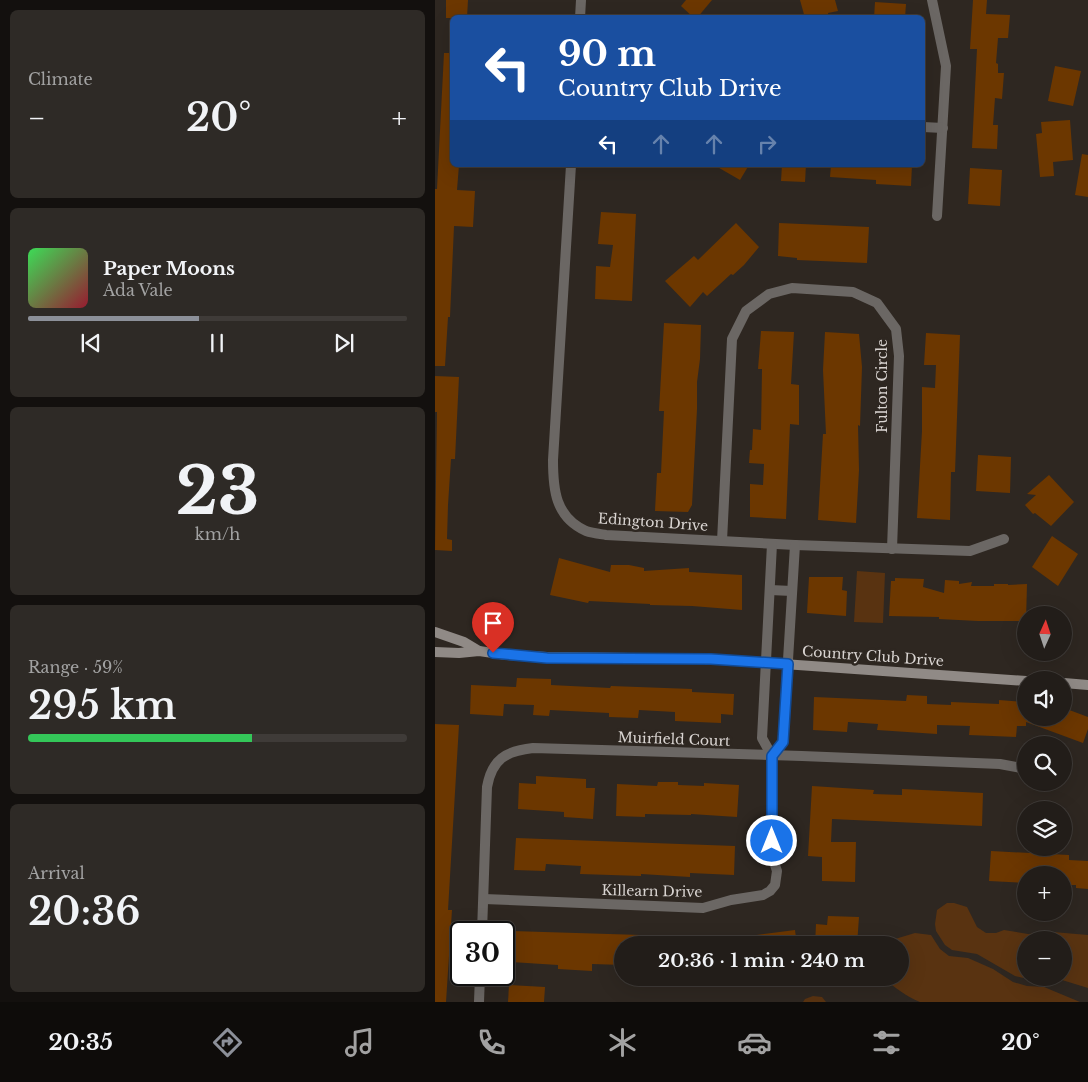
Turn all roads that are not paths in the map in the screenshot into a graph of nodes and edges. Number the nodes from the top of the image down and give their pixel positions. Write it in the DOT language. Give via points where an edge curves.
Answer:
graph roads {
  1 [pos="581,0"];
  2 [pos="932,0"];
  3 [pos="580,15"];
  4 [pos="925,127"];
  5 [pos="943,128"];
  6 [pos="571,167"];
  7 [pos="937,216"];
  8 [pos="1004,539"];
  9 [pos="722,541"];
  10 [pos="772,544"];
  11 [pos="795,545"];
  12 [pos="892,549"];
  13 [pos="770,590"];
  14 [pos="792,591"];
  15 [pos="435,632"];
  16 [pos="479,650"];
  17 [pos="435,652"];
  18 [pos="766,662"];
  19 [pos="788,664"];
  20 [pos="1017,680"];
  21 [pos="1072,684"];
  22 [pos="1088,685"];
  23 [pos="772,756"];
  24 [pos="1017,767"];
  25 [pos="484,899"];
  26 [pos="483,921"];
  27 [pos="480,986"];
  28 [pos="479,1002"];
  1 -- 3 [label="street"];
  2 -- 5 [label="street" via="946,66"];
  4 -- 5 [label="street"];
  5 -- 7 [label="street"];
  6 -- 9 [label="street, Edington Drive" via="553,460 553,488 558,506 586,531 599,534"];
  8 -- 12 [label="street, Edington Drive" via="970,551"];
  9 -- 10 [label="street, Edington Drive"];
  9 -- 12 [label="street, Fulton Circle" via="732,339 746,310 769,294 792,288 853,292 877,303 896,329 899,356"];
  10 -- 11 [label="street, Edington Drive"];
  10 -- 13 [label="street, Killearn Drive"];
  11 -- 12 [label="street, Edington Drive"];
  11 -- 14 [label="street, Killearn Drive"];
  13 -- 14 [label="street"];
  13 -- 18 [label="street, Killearn Drive"];
  14 -- 19 [label="street, Killearn Drive"];
  15 -- 16 [label="street, Country Club Drive"];
  16 -- 17 [label="street, Country Club Drive"];
  16 -- 18 [label="street, Country Club Drive" via="547,658"];
  18 -- 19 [label="street, Country Club Drive"];
  18 -- 23 [label="street, Killearn Drive" via="762,738"];
  19 -- 20 [label="street, Country Club Drive"];
  19 -- 23 [label="street, Killearn Drive" via="783,742"];
  21 -- 22 [label="street"];
  23 -- 24 [label="street, Muirfield Court"];
  23 -- 25 [label="street, Muirfield Court" via="516,750 500,759 490,772"];
  23 -- 25 [label="street, Killearn Drive" via="772,841 777,871 775,885 763,895 703,908"];
  25 -- 26 [label="street, Muirfield Court"];
  27 -- 28 [label="street"];
}
